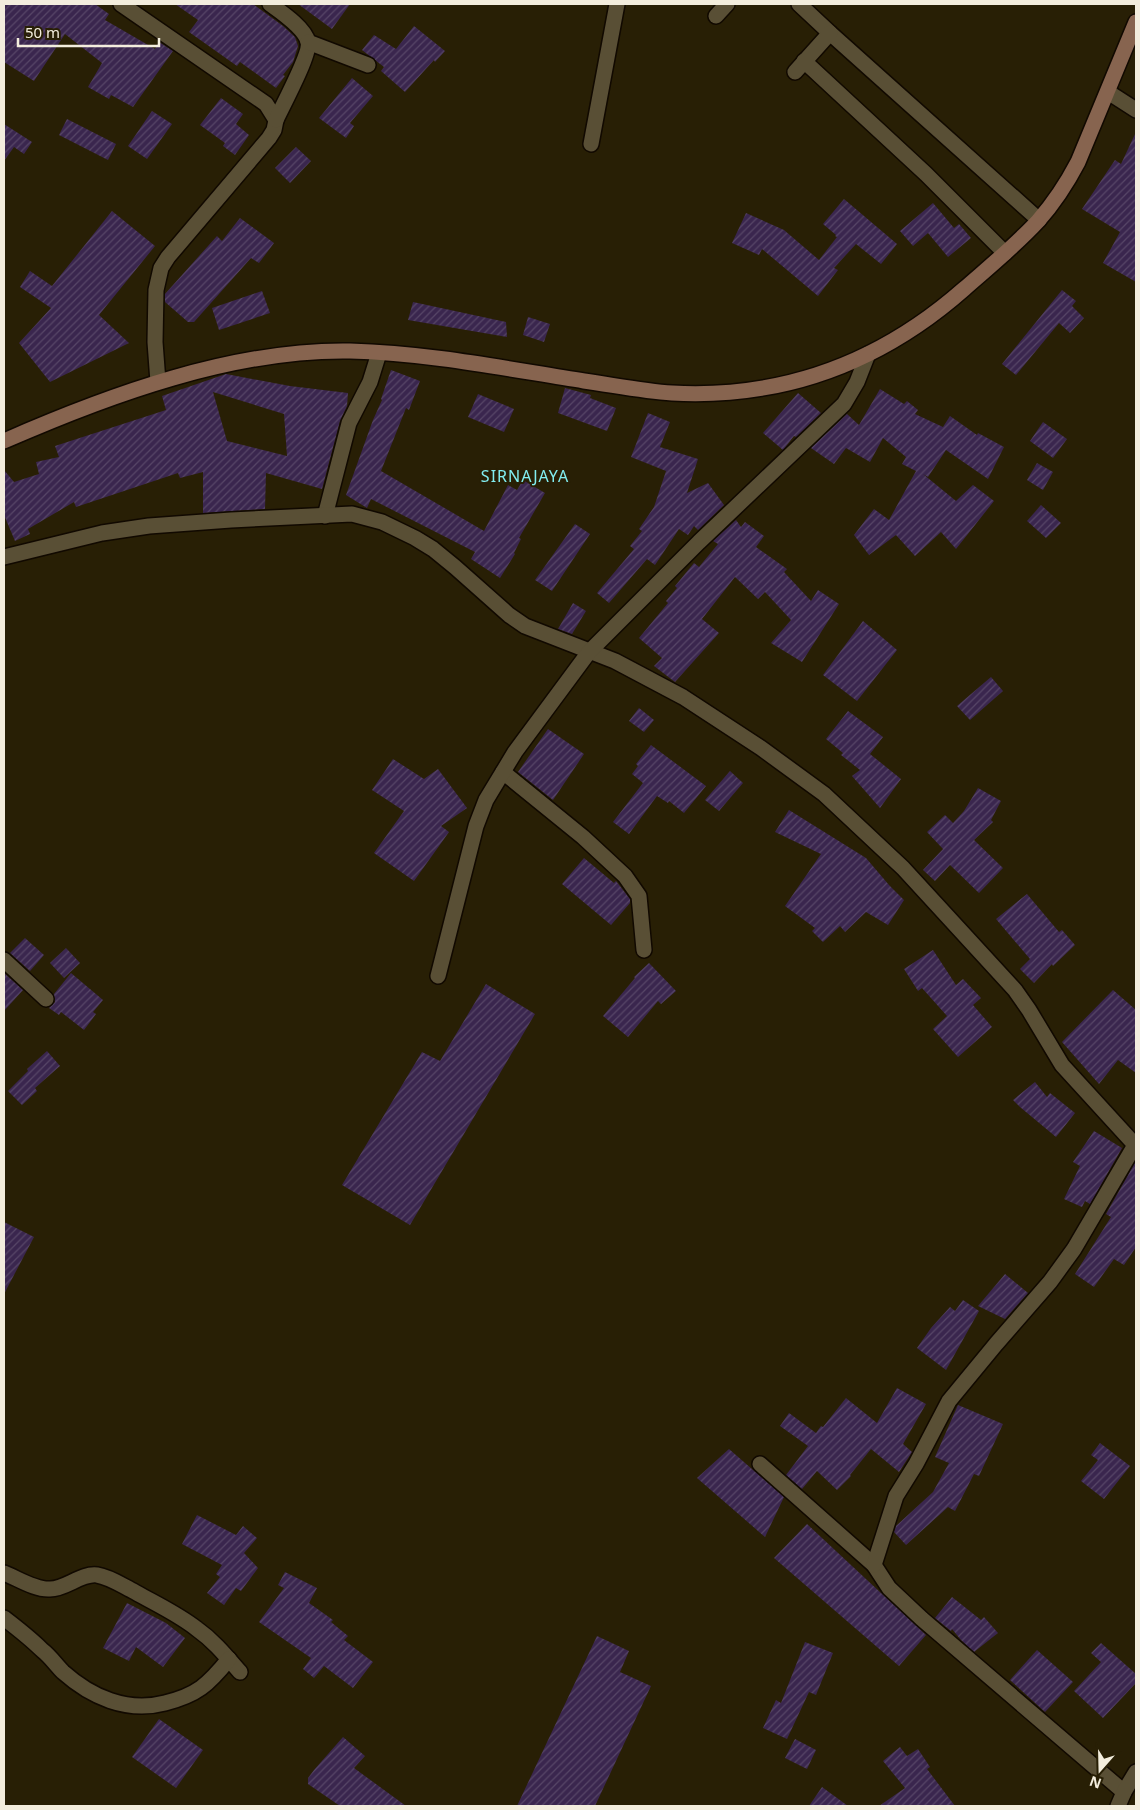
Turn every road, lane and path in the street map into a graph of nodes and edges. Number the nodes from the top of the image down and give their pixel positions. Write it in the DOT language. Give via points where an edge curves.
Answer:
graph roads {
  1 [pos="121,4"];
  2 [pos="270,4"];
  3 [pos="617,4"];
  4 [pos="799,4"];
  5 [pos="1136,22"];
  6 [pos="830,33"];
  7 [pos="308,42"];
  8 [pos="368,65"];
  9 [pos="1108,92"];
  10 [pos="1136,110"];
  11 [pos="276,120"];
  12 [pos="591,144"];
  13 [pos="1038,220"];
  14 [pos="1004,253"];
  15 [pos="379,353"];
  16 [pos="868,354"];
  17 [pos="158,382"];
  18 [pos="4,441"];
  19 [pos="325,516"];
  20 [pos="4,557"];
  21 [pos="589,652"];
  22 [pos="503,772"];
  23 [pos="644,950"];
  24 [pos="4,960"];
  25 [pos="438,976"];
  26 [pos="46,999"];
  27 [pos="1135,1145"];
  28 [pos="760,1464"];
  29 [pos="874,1565"];
  30 [pos="4,1573"];
  31 [pos="4,1618"];
  32 [pos="229,1659"];
  33 [pos="240,1672"];
  34 [pos="1136,1772"];
  35 [pos="1124,1792"];
  36 [pos="1118,1806"];
  1 -- 11 [label="street" via="266,104"];
  2 -- 7 [label="street" via="294,23"];
  3 -- 12 [label="street"];
  4 -- 6 [label="street"];
  5 -- 9 [label="street"];
  6 -- 13 [label="street"];
  6 -- 14 [label="street" via="799,66 926,174"];
  7 -- 8 [label="street"];
  7 -- 11 [label="street" via="306,56"];
  9 -- 10 [label="street"];
  9 -- 13 [label="street" via="1078,162"];
  11 -- 17 [label="street" via="269,138 161,268 156,290"];
  13 -- 14 [label="street"];
  14 -- 16 [label="street" via="948,304"];
  15 -- 16 [label="street" via="445,358 645,390 700,394 742,392 804,380"];
  15 -- 17 [label="street" via="285,354"];
  15 -- 19 [label="street" via="370,382 348,423"];
  16 -- 21 [label="street" via="844,404"];
  17 -- 18 [label="street"];
  19 -- 20 [label="street" via="124,529"];
  19 -- 21 [label="street" via="366,516 415,538 525,626"];
  21 -- 22 [label="street"];
  21 -- 27 [label="street" via="636,671 683,697 824,794 903,868 1015,990 1062,1065"];
  22 -- 23 [label="street" via="624,876 639,896"];
  22 -- 25 [label="street" via="486,800 476,826"];
  24 -- 26 [label="street"];
  27 -- 29 [label="street" via="1070,1256 949,1401 896,1496"];
  28 -- 29 [label="street"];
  29 -- 35 [label="street" via="889,1588 922,1619"];
  30 -- 32 [label="street" via="49,1590 89,1575 108,1578 197,1628"];
  31 -- 32 [label="street" via="87,1690 128,1706 155,1705 202,1689"];
  32 -- 33 [label="street"];
  34 -- 35 [label="street"];
  35 -- 36 [label="street"];
}
